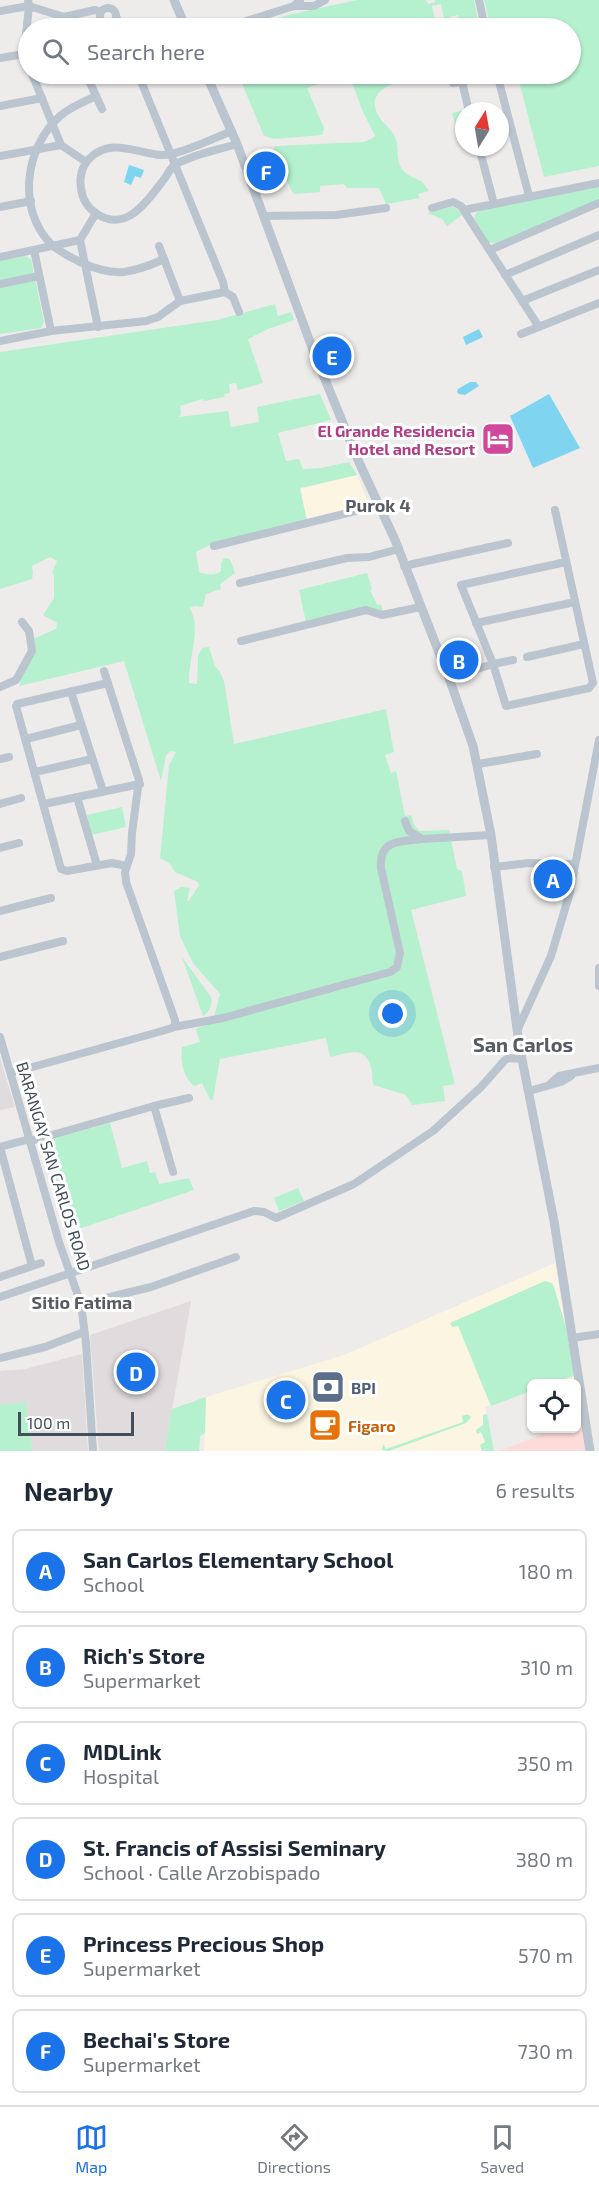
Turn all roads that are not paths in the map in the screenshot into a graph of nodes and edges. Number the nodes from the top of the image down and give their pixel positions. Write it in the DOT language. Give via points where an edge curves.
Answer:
graph roads {
  1 [pos="174,0"];
  2 [pos="325,0"];
  3 [pos="479,0"];
  4 [pos="29,3"];
  5 [pos="297,3"];
  6 [pos="0,11"];
  7 [pos="64,17"];
  8 [pos="28,18"];
  9 [pos="101,18"];
  10 [pos="182,18"];
  11 [pos="253,18"];
  12 [pos="483,18"];
  13 [pos="18,55"];
  14 [pos="0,58"];
  15 [pos="36,84"];
  16 [pos="91,84"];
  17 [pos="142,84"];
  18 [pos="211,84"];
  19 [pos="458,84"];
  20 [pos="500,84"];
  21 [pos="96,96"];
  22 [pos="42,98"];
  23 [pos="466,102"];
  24 [pos="0,106"];
  25 [pos="102,109"];
  26 [pos="53,123"];
  27 [pos="232,131"];
  28 [pos="237,144"];
  29 [pos="61,145"];
  30 [pos="195,145"];
  31 [pos="36,149"];
  32 [pos="170,154"];
  33 [pos="0,156"];
  34 [pos="199,156"];
  35 [pos="481,156"];
  36 [pos="86,162"];
  37 [pos="174,165"];
  38 [pos="599,183"];
  39 [pos="528,196"];
  40 [pos="31,201"];
  41 [pos="599,203"];
  42 [pos="494,204"];
  43 [pos="0,207"];
  44 [pos="386,208"];
  45 [pos="432,208"];
  46 [pos="464,210"];
  47 [pos="96,213"];
  48 [pos="264,216"];
  49 [pos="599,235"];
  50 [pos="80,240"];
  51 [pos="52,245"];
  52 [pos="159,246"];
  53 [pos="34,250"];
  54 [pos="490,250"];
  55 [pos="0,257"];
  56 [pos="164,259"];
  57 [pos="84,264"];
  58 [pos="599,270"];
  59 [pos="505,275"];
  60 [pos="39,276"];
  61 [pos="0,284"];
  62 [pos="225,292"];
  63 [pos="180,301"];
  64 [pos="522,301"];
  65 [pos="599,303"];
  66 [pos="239,312"];
  67 [pos="98,327"];
  68 [pos="539,327"];
  69 [pos="51,331"];
  70 [pos="520,334"];
  71 [pos="0,341"];
  72 [pos="380,505"];
  73 [pos="555,510"];
  74 [pos="508,543"];
  75 [pos="214,546"];
  76 [pos="399,549"];
  77 [pos="566,561"];
  78 [pos="404,566"];
  79 [pos="240,583"];
  80 [pos="575,602"];
  81 [pos="422,607"];
  82 [pos="22,622"];
  83 [pos="476,623"];
  84 [pos="241,641"];
  85 [pos="584,644"];
  86 [pos="527,657"];
  87 [pos="513,660"];
  88 [pos="493,664"];
  89 [pos="104,671"];
  90 [pos="449,678"];
  91 [pos="108,683"];
  92 [pos="0,687"];
  93 [pos="71,692"];
  94 [pos="81,725"];
  95 [pos="26,739"];
  96 [pos="599,740"];
  97 [pos="537,754"];
  98 [pos="92,759"];
  99 [pos="478,764"];
  100 [pos="35,772"];
  101 [pos="140,784"];
  102 [pos="103,792"];
  103 [pos="77,797"];
  104 [pos="21,798"];
  105 [pos="0,804"];
  106 [pos="44,804"];
  107 [pos="405,821"];
  108 [pos="491,835"];
  109 [pos="422,839"];
  110 [pos="19,843"];
  111 [pos="0,848"];
  112 [pos="575,864"];
  113 [pos="97,865"];
  114 [pos="126,866"];
  115 [pos="494,867"];
  116 [pos="51,898"];
  117 [pos="0,911"];
  118 [pos="63,941"];
  119 [pos="0,957"];
  120 [pos="599,968"];
  121 [pos="598,981"];
  122 [pos="174,1027"];
  123 [pos="517,1031"];
  124 [pos="0,1037"];
  125 [pos="522,1059"];
  126 [pos="599,1068"];
  127 [pos="11,1073"];
  128 [pos="529,1091"];
  129 [pos="189,1098"];
  130 [pos="154,1106"];
  131 [pos="31,1140"];
  132 [pos="0,1147"];
  133 [pos="173,1172"];
  134 [pos="4,1178"];
  135 [pos="236,1257"];
  136 [pos="41,1263"];
  137 [pos="32,1266"];
  138 [pos="72,1273"];
  139 [pos="0,1277"];
  140 [pos="0,1297"];
  141 [pos="81,1304"];
  142 [pos="84,1332"];
  143 [pos="599,1334"];
  144 [pos="573,1338"];
  145 [pos="0,1358"];
  146 [pos="93,1451"];
  147 [pos="591,1451"];
  1 -- 10 [label="street"];
  2 -- 5 [label="street" via="314,6"];
  3 -- 12 [label="street"];
  4 -- 6 [label="street"];
  4 -- 7 [label="street"];
  4 -- 8 [label="street"];
  5 -- 11 [label="street"];
  7 -- 9 [label="street" via="95,10 101,12"];
  13 -- 14 [label="street"];
  15 -- 22 [label="street"];
  16 -- 21 [label="street"];
  17 -- 32 [label="street"];
  18 -- 27 [label="street"];
  19 -- 23 [label="street"];
  20 -- 39 [label="street"];
  21 -- 25 [label="street"];
  21 -- 26 [label="street"];
  22 -- 24 [label="street"];
  22 -- 26 [label="street"];
  26 -- 29 [label="street"];
  26 -- 31 [label="street"];
  27 -- 28 [label="street"];
  27 -- 30 [label="street"];
  28 -- 34 [label="street"];
  28 -- 48 [label="street"];
  29 -- 31 [label="street"];
  29 -- 36 [label="street"];
  30 -- 32 [label="street"];
  30 -- 34 [label="street"];
  31 -- 33 [label="street"];
  31 -- 40 [label="street" via="29,175"];
  32 -- 36 [label="street" via="110,147"];
  32 -- 37 [label="street"];
  34 -- 37 [label="street"];
  35 -- 42 [label="street"];
  36 -- 47 [label="street" via="81,188 88,207"];
  37 -- 47 [label="street" via="133,215 116,219"];
  37 -- 62 [label="street"];
  38 -- 39 [label="street"];
  39 -- 42 [label="street"];
  40 -- 43 [label="street"];
  40 -- 51 [label="street" via="38,224"];
  41 -- 54 [label="street"];
  42 -- 46 [label="street"];
  44 -- 48 [label="street" via="336,215"];
  45 -- 46 [label="street" via="453,202"];
  46 -- 54 [label="street"];
  47 -- 50 [label="street"];
  48 -- 72 [label="street" via="358,460"];
  49 -- 59 [label="street"];
  50 -- 51 [label="street"];
  50 -- 57 [label="street"];
  51 -- 53 [label="street"];
  51 -- 57 [label="street"];
  52 -- 56 [label="street"];
  53 -- 55 [label="street"];
  53 -- 60 [label="street"];
  54 -- 59 [label="street"];
  56 -- 57 [label="street" via="122,272"];
  56 -- 63 [label="street"];
  57 -- 67 [label="street"];
  58 -- 64 [label="street"];
  59 -- 64 [label="street"];
  60 -- 61 [label="street"];
  60 -- 69 [label="street"];
  62 -- 63 [label="street"];
  62 -- 66 [label="street" via="233,297"];
  63 -- 67 [label="street" via="146,321"];
  64 -- 68 [label="street"];
  65 -- 68 [label="street"];
  67 -- 69 [label="street"];
  68 -- 70 [label="street"];
  69 -- 71 [label="street"];
  72 -- 75 [label="street"];
  72 -- 76 [label="street"];
  73 -- 77 [label="street"];
  74 -- 78 [label="street"];
  76 -- 78 [label="street"];
  76 -- 79 [label="street"];
  77 -- 80 [label="street"];
  77 -- 83 [label="street" via="461,585"];
  78 -- 81 [label="street"];
  80 -- 83 [label="street"];
  80 -- 85 [label="street"];
  81 -- 84 [label="street" via="382,615 366,610"];
  81 -- 90 [label="street"];
  82 -- 92 [label="street" via="29,631 32,651 15,680"];
  83 -- 88 [label="street"];
  85 -- 86 [label="street"];
  85 -- 88 [label="street" via="591,686 508,706"];
  87 -- 88 [label="street"];
  88 -- 90 [label="street"];
  89 -- 91 [label="street"];
  90 -- 99 [label="street"];
  91 -- 93 [label="street"];
  91 -- 101 [label="street"];
  93 -- 94 [label="street"];
  93 -- 95 [label="street" via="16,704"];
  94 -- 95 [label="street"];
  94 -- 98 [label="street"];
  95 -- 100 [label="street"];
  96 -- 112 [label="street"];
  97 -- 99 [label="street"];
  98 -- 100 [label="street"];
  98 -- 102 [label="street"];
  99 -- 108 [label="street"];
  100 -- 106 [label="street"];
  101 -- 102 [label="street"];
  101 -- 114 [label="street"];
  102 -- 103 [label="street"];
  103 -- 106 [label="street"];
  103 -- 113 [label="street"];
  104 -- 105 [label="street"];
  106 -- 113 [label="street" via="61,869"];
  107 -- 109 [label="street" via="409,831"];
  108 -- 109 [label="street"];
  108 -- 115 [label="street"];
  109 -- 122 [label="street" via="393,843 380,856 400,954 397,967 223,1018"];
  110 -- 111 [label="street"];
  112 -- 115 [label="street"];
  112 -- 123 [label="street" via="551,956"];
  113 -- 114 [label="street"];
  114 -- 122 [label="street" via="127,887 175,1020"];
  115 -- 123 [label="street"];
  116 -- 117 [label="street"];
  118 -- 119 [label="street"];
  120 -- 121 [label="street"];
  122 -- 127 [label="street"];
  123 -- 125 [label="street"];
  124 -- 127 [label="street, BARANGAY SAN CARLOS ROAD"];
  125 -- 128 [label="street"];
  125 -- 138 [label="street" via="505,1059 433,1131 354,1184 276,1218 254,1211"];
  126 -- 128 [label="street"];
  127 -- 131 [label="street, BARANGAY SAN CARLOS ROAD"];
  128 -- 144 [label="street"];
  129 -- 130 [label="street"];
  130 -- 131 [label="street"];
  130 -- 133 [label="street"];
  131 -- 132 [label="street"];
  131 -- 138 [label="street, BARANGAY SAN CARLOS ROAD" via="59,1242"];
  132 -- 134 [label="street"];
  134 -- 137 [label="street"];
  135 -- 141 [label="street" via="151,1287"];
  136 -- 137 [label="street"];
  137 -- 139 [label="street"];
  138 -- 140 [label="street"];
  138 -- 141 [label="street, BARANGAY SAN CARLOS ROAD"];
  141 -- 142 [label="street, BARANGAY SAN CARLOS ROAD"];
  142 -- 145 [label="street"];
  142 -- 146 [label="street, BARANGAY SAN CARLOS ROAD"];
  143 -- 144 [label="street"];
  144 -- 147 [label="street"];
}
